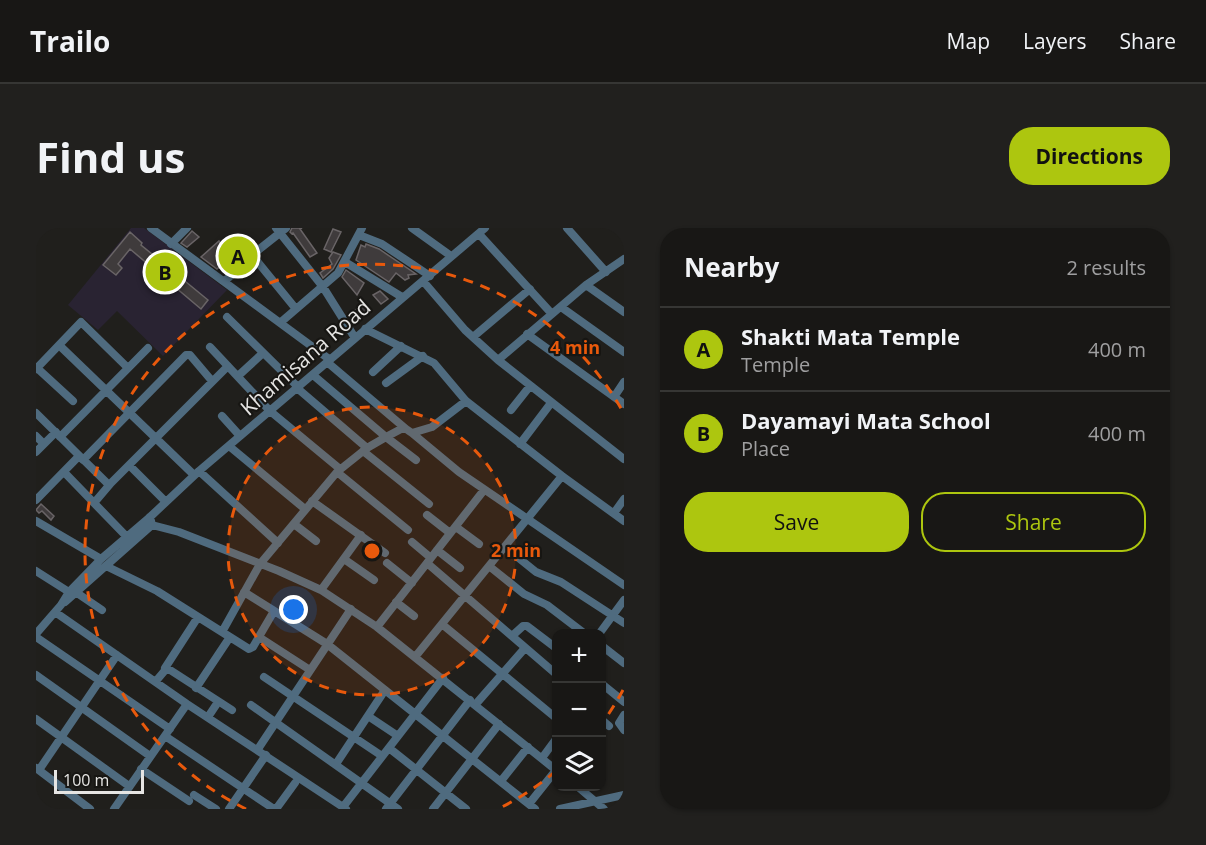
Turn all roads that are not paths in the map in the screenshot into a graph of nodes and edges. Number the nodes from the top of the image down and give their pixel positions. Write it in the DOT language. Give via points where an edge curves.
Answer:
graph roads {
  1 [pos="151,228"];
  2 [pos="188,228"];
  3 [pos="412,228"];
  4 [pos="567,228"];
  5 [pos="617,228"];
  6 [pos="280,229"];
  7 [pos="360,231"];
  8 [pos="482,231"];
  9 [pos="624,233"];
  10 [pos="171,244"];
  11 [pos="252,255"];
  12 [pos="451,256"];
  13 [pos="624,259"];
  14 [pos="345,262"];
  15 [pos="606,272"];
  16 [pos="426,279"];
  17 [pos="225,281"];
  18 [pos="586,285"];
  19 [pos="322,287"];
  20 [pos="530,289"];
  21 [pos="402,297"];
  22 [pos="561,307"];
  23 [pos="296,309"];
  24 [pos="624,312"];
  25 [pos="552,314"];
  26 [pos="226,317"];
  27 [pos="281,322"];
  28 [pos="365,329"];
  29 [pos="527,334"];
  30 [pos="473,337"];
  31 [pos="355,338"];
  32 [pos="59,345"];
  33 [pos="401,346"];
  34 [pos="210,347"];
  35 [pos="148,348"];
  36 [pos="624,352"];
  37 [pos="263,353"];
  38 [pos="423,356"];
  39 [pos="498,360"];
  40 [pos="328,361"];
  41 [pos="228,366"];
  42 [pos="128,368"];
  43 [pos="37,369"];
  44 [pos="373,372"];
  45 [pos="313,375"];
  46 [pos="238,376"];
  47 [pos="212,381"];
  48 [pos="624,382"];
  49 [pos="386,383"];
  50 [pos="298,387"];
  51 [pos="530,387"];
  52 [pos="106,390"];
  53 [pos="614,397"];
  54 [pos="73,401"];
  55 [pos="466,401"];
  56 [pos="551,403"];
  57 [pos="624,404"];
  58 [pos="511,410"];
  59 [pos="270,411"];
  60 [pos="36,413"];
  61 [pos="130,413"];
  62 [pos="222,417"];
  63 [pos="409,431"];
  64 [pos="58,434"];
  65 [pos="36,436"];
  66 [pos="240,436"];
  67 [pos="386,437"];
  68 [pos="156,438"];
  69 [pos="44,444"];
  70 [pos="520,444"];
  71 [pos="229,446"];
  72 [pos="365,449"];
  73 [pos="36,452"];
  74 [pos="81,458"];
  75 [pos="624,459"];
  76 [pos="416,460"];
  77 [pos="129,465"];
  78 [pos="338,470"];
  79 [pos="64,472"];
  80 [pos="197,473"];
  81 [pos="562,476"];
  82 [pos="111,483"];
  83 [pos="484,490"];
  84 [pos="624,499"];
  85 [pos="36,500"];
  86 [pos="165,501"];
  87 [pos="312,501"];
  88 [pos="94,503"];
  89 [pos="429,504"];
  90 [pos="305,509"];
  91 [pos="614,513"];
  92 [pos="427,516"];
  93 [pos="528,518"];
  94 [pos="624,520"];
  95 [pos="151,521"];
  96 [pos="37,524"];
  97 [pos="294,524"];
  98 [pos="408,530"];
  99 [pos="453,530"];
  100 [pos="361,535"];
  101 [pos="126,536"];
  102 [pos="316,541"];
  103 [pos="412,542"];
  104 [pos="278,543"];
  105 [pos="479,544"];
  106 [pos="505,547"];
  107 [pos="437,550"];
  108 [pos="384,553"];
  109 [pos="101,558"];
  110 [pos="344,559"];
  111 [pos="429,561"];
  112 [pos="387,563"];
  113 [pos="260,564"];
  114 [pos="106,566"];
  115 [pos="489,566"];
  116 [pos="460,568"];
  117 [pos="36,571"];
  118 [pos="374,580"];
  119 [pos="411,583"];
  120 [pos="624,585"];
  121 [pos="321,590"];
  122 [pos="244,592"];
  123 [pos="73,593"];
  124 [pos="466,595"];
  125 [pos="624,600"];
  126 [pos="396,602"];
  127 [pos="351,609"];
  128 [pos="102,610"];
  129 [pos="274,611"];
  130 [pos="55,612"];
  131 [pos="612,615"];
  132 [pos="198,616"];
  133 [pos="414,616"];
  134 [pos="624,623"];
  135 [pos="443,625"];
  136 [pos="377,627"];
  137 [pos="580,629"];
  138 [pos="601,629"];
  139 [pos="222,632"];
  140 [pos="36,635"];
  141 [pos="512,636"];
  142 [pos="230,637"];
  143 [pos="259,637"];
  144 [pos="327,644"];
  145 [pos="552,645"];
  146 [pos="525,648"];
  147 [pos="606,649"];
  148 [pos="117,655"];
  149 [pos="415,657"];
  150 [pos="624,663"];
  151 [pos="165,668"];
  152 [pos="310,670"];
  153 [pos="552,671"];
  154 [pos="502,674"];
  155 [pos="36,675"];
  156 [pos="264,676"];
  157 [pos="443,678"];
  158 [pos="99,680"];
  159 [pos="156,681"];
  160 [pos="606,687"];
  161 [pos="196,688"];
  162 [pos="385,690"];
  163 [pos="293,696"];
  164 [pos="218,702"];
  165 [pos="624,702"];
  166 [pos="473,703"];
  167 [pos="187,704"];
  168 [pos="251,705"];
  169 [pos="81,708"];
  170 [pos="232,710"];
  171 [pos="415,713"];
  172 [pos="552,715"];
  173 [pos="624,715"];
  174 [pos="368,716"];
  175 [pos="208,717"];
  176 [pos="36,718"];
  177 [pos="276,722"];
  178 [pos="606,723"];
  179 [pos="499,724"];
  180 [pos="609,726"];
  181 [pos="624,730"];
  182 [pos="167,732"];
  183 [pos="444,735"];
  184 [pos="398,736"];
  185 [pos="354,737"];
  186 [pos="62,738"];
  187 [pos="552,746"];
  188 [pos="528,747"];
  189 [pos="389,748"];
  190 [pos="258,749"];
  191 [pos="266,755"];
  192 [pos="150,756"];
  193 [pos="382,756"];
  194 [pos="472,758"];
  195 [pos="542,758"];
  196 [pos="336,764"];
  197 [pos="552,767"];
  198 [pos="38,769"];
  199 [pos="141,769"];
  200 [pos="417,769"];
  201 [pos="552,776"];
  202 [pos="501,781"];
  203 [pos="362,782"];
  204 [pos="295,783"];
  205 [pos="129,786"];
  206 [pos="244,788"];
  207 [pos="583,791"];
  208 [pos="446,792"];
  209 [pos="624,795"];
  210 [pos="594,801"];
  211 [pos="79,806"];
  212 [pos="389,806"];
  213 [pos="532,806"];
  214 [pos="117,808"];
  215 [pos="345,808"];
  216 [pos="90,809"];
  217 [pos="216,809"];
  218 [pos="229,809"];
  219 [pos="275,809"];
  220 [pos="398,809"];
  221 [pos="433,809"];
  222 [pos="466,809"];
  223 [pos="560,809"];
  224 [pos="604,809"];
  1 -- 10 [label="street"];
  2 -- 10 [label="street"];
  3 -- 12 [label="street"];
  4 -- 15 [label="street"];
  5 -- 9 [label="street"];
  6 -- 11 [label="street"];
  6 -- 19 [label="street"];
  7 -- 14 [label="street"];
  7 -- 16 [label="street"];
  8 -- 12 [label="street, Khamisana Road"];
  8 -- 20 [label="street"];
  10 -- 17 [label="street"];
  11 -- 17 [label="street"];
  11 -- 23 [label="street"];
  12 -- 16 [label="street, Khamisana Road"];
  13 -- 15 [label="street"];
  14 -- 19 [label="street"];
  14 -- 21 [label="street"];
  15 -- 18 [label="street"];
  16 -- 21 [label="street, Khamisana Road"];
  16 -- 30 [label="street"];
  17 -- 27 [label="street"];
  18 -- 22 [label="street"];
  18 -- 24 [label="street"];
  19 -- 23 [label="street"];
  19 -- 31 [label="street"];
  20 -- 25 [label="street"];
  20 -- 30 [label="street"];
  21 -- 28 [label="street, Khamisana Road"];
  22 -- 25 [label="street"];
  22 -- 36 [label="street"];
  23 -- 27 [label="street"];
  25 -- 29 [label="street"];
  26 -- 37 [label="street"];
  27 -- 40 [label="street"];
  28 -- 31 [label="street, Khamisana Road"];
  28 -- 33 [label="street"];
  29 -- 39 [label="street"];
  29 -- 53 [label="street"];
  30 -- 39 [label="street"];
  31 -- 40 [label="street, Khamisana Road"];
  32 -- 42 [label="street" via="81,322"];
  32 -- 43 [label="street"];
  32 -- 52 [label="street"];
  33 -- 38 [label="street"];
  33 -- 44 [label="street"];
  34 -- 41 [label="street"];
  35 -- 42 [label="street"];
  37 -- 46 [label="street"];
  37 -- 50 [label="street"];
  38 -- 49 [label="street"];
  38 -- 55 [label="street" via="437,365"];
  39 -- 51 [label="street"];
  40 -- 45 [label="street, Khamisana Road"];
  40 -- 63 [label="street"];
  41 -- 46 [label="street"];
  41 -- 47 [label="street"];
  42 -- 52 [label="street"];
  43 -- 54 [label="street"];
  45 -- 50 [label="street, Khamisana Road"];
  45 -- 67 [label="street"];
  46 -- 59 [label="street"];
  47 -- 61 [label="street" via="187,354"];
  47 -- 68 [label="street"];
  48 -- 53 [label="street"];
  50 -- 59 [label="street, Khamisana Road"];
  50 -- 72 [label="street"];
  51 -- 56 [label="street"];
  51 -- 58 [label="street"];
  52 -- 61 [label="street"];
  52 -- 64 [label="street"];
  53 -- 57 [label="street"];
  55 -- 63 [label="street" via="432,427"];
  55 -- 70 [label="street"];
  56 -- 70 [label="street"];
  56 -- 75 [label="street"];
  59 -- 66 [label="street, Khamisana Road"];
  59 -- 78 [label="street"];
  60 -- 64 [label="street"];
  61 -- 68 [label="street"];
  61 -- 74 [label="street"];
  62 -- 66 [label="street"];
  63 -- 67 [label="street"];
  63 -- 83 [label="street"];
  64 -- 69 [label="street"];
  64 -- 74 [label="street"];
  65 -- 69 [label="street"];
  66 -- 71 [label="street, Khamisana Road"];
  67 -- 72 [label="street"];
  67 -- 76 [label="street"];
  68 -- 77 [label="street"];
  68 -- 80 [label="street"];
  69 -- 73 [label="street"];
  70 -- 81 [label="street"];
  71 -- 80 [label="street, Khamisana Road"];
  71 -- 90 [label="street"];
  72 -- 78 [label="street"];
  72 -- 89 [label="street"];
  74 -- 79 [label="street"];
  74 -- 82 [label="street" via="106,484"];
  77 -- 82 [label="street"];
  77 -- 86 [label="street"];
  78 -- 87 [label="street"];
  78 -- 98 [label="street"];
  79 -- 85 [label="street"];
  79 -- 88 [label="street"];
  80 -- 86 [label="street, Khamisana Road"];
  80 -- 104 [label="street"];
  81 -- 91 [label="street"];
  81 -- 93 [label="street"];
  82 -- 88 [label="street"];
  83 -- 93 [label="street"];
  83 -- 99 [label="street"];
  84 -- 91 [label="street"];
  86 -- 95 [label="street, Khamisana Road"];
  87 -- 90 [label="street"];
  87 -- 100 [label="street"];
  88 -- 101 [label="street"];
  90 -- 97 [label="street"];
  91 -- 94 [label="street"];
  92 -- 99 [label="street"];
  93 -- 106 [label="street"];
  93 -- 120 [label="street"];
  95 -- 101 [label="street"];
  95 -- 113 [label="street"];
  95 -- 114 [label="street"];
  96 -- 109 [label="street"];
  97 -- 102 [label="street"];
  97 -- 104 [label="street"];
  99 -- 105 [label="street"];
  99 -- 107 [label="street"];
  100 -- 108 [label="street"];
  100 -- 110 [label="street"];
  101 -- 109 [label="street"];
  103 -- 111 [label="street"];
  104 -- 113 [label="street"];
  106 -- 115 [label="street"];
  106 -- 131 [label="street" via="536,572 561,582"];
  107 -- 111 [label="street"];
  107 -- 116 [label="street"];
  109 -- 123 [label="street"];
  110 -- 118 [label="street"];
  110 -- 121 [label="street"];
  111 -- 119 [label="street"];
  111 -- 124 [label="street"];
  112 -- 119 [label="street"];
  113 -- 121 [label="street"];
  113 -- 122 [label="street"];
  114 -- 123 [label="street"];
  114 -- 132 [label="street"];
  115 -- 124 [label="street"];
  115 -- 137 [label="street" via="524,594"];
  117 -- 123 [label="street"];
  119 -- 126 [label="street"];
  121 -- 127 [label="street"];
  122 -- 129 [label="street"];
  122 -- 139 [label="street"];
  123 -- 128 [label="street"];
  123 -- 130 [label="street"];
  124 -- 135 [label="street"];
  124 -- 141 [label="street"];
  125 -- 131 [label="street"];
  126 -- 133 [label="street"];
  126 -- 136 [label="street"];
  127 -- 136 [label="street"];
  127 -- 144 [label="street"];
  129 -- 143 [label="street"];
  129 -- 144 [label="street"];
  130 -- 140 [label="street"];
  130 -- 148 [label="street"];
  131 -- 134 [label="street"];
  131 -- 138 [label="street"];
  132 -- 139 [label="street"];
  132 -- 151 [label="street"];
  135 -- 149 [label="street"];
  135 -- 154 [label="street"];
  136 -- 149 [label="street"];
  139 -- 142 [label="street"];
  140 -- 158 [label="street"];
  141 -- 145 [label="street" via="525,625"];
  141 -- 146 [label="street"];
  142 -- 143 [label="street" via="250,649"];
  142 -- 161 [label="street"];
  143 -- 152 [label="street"];
  144 -- 152 [label="street"];
  144 -- 162 [label="street"];
  146 -- 153 [label="street"];
  146 -- 154 [label="street"];
  147 -- 150 [label="street"];
  148 -- 158 [label="street"];
  148 -- 159 [label="street"];
  149 -- 157 [label="street"];
  151 -- 159 [label="street"];
  151 -- 161 [label="street"];
  152 -- 163 [label="street"];
  154 -- 166 [label="street"];
  154 -- 172 [label="street"];
  155 -- 169 [label="street"];
  156 -- 163 [label="street"];
  157 -- 166 [label="street"];
  157 -- 171 [label="street"];
  158 -- 169 [label="street"];
  158 -- 182 [label="street"];
  159 -- 167 [label="street"];
  160 -- 165 [label="street"];
  161 -- 164 [label="street"];
  162 -- 171 [label="street"];
  162 -- 174 [label="street"];
  163 -- 177 [label="street"];
  163 -- 185 [label="street"];
  164 -- 170 [label="street"];
  164 -- 175 [label="street"];
  166 -- 179 [label="street"];
  166 -- 183 [label="street"];
  167 -- 175 [label="street"];
  167 -- 182 [label="street"];
  168 -- 177 [label="street"];
  169 -- 186 [label="street"];
  169 -- 192 [label="street"];
  171 -- 183 [label="street"];
  171 -- 184 [label="street"];
  173 -- 181 [label="street" via="618,723"];
  174 -- 184 [label="street"];
  174 -- 185 [label="street"];
  175 -- 190 [label="street"];
  176 -- 186 [label="street"];
  177 -- 190 [label="street"];
  177 -- 196 [label="street"];
  178 -- 180 [label="street"];
  179 -- 188 [label="street"];
  179 -- 194 [label="street"];
  182 -- 192 [label="street"];
  182 -- 206 [label="street"];
  183 -- 194 [label="street"];
  183 -- 200 [label="street"];
  184 -- 189 [label="street"];
  185 -- 193 [label="street"];
  185 -- 196 [label="street"];
  186 -- 198 [label="street"];
  186 -- 205 [label="street"];
  187 -- 195 [label="street"];
  188 -- 195 [label="street"];
  188 -- 202 [label="street"];
  189 -- 193 [label="street"];
  189 -- 200 [label="street"];
  190 -- 191 [label="street"];
  191 -- 206 [label="street"];
  191 -- 215 [label="street"];
  192 -- 199 [label="street"];
  193 -- 203 [label="street"];
  194 -- 202 [label="street"];
  194 -- 208 [label="street"];
  195 -- 197 [label="street"];
  196 -- 203 [label="street"];
  198 -- 211 [label="street"];
  199 -- 205 [label="street"];
  199 -- 217 [label="street"];
  200 -- 208 [label="street"];
  200 -- 212 [label="street"];
  201 -- 213 [label="street"];
  202 -- 213 [label="street"];
  203 -- 212 [label="street"];
  203 -- 215 [label="street"];
  204 -- 219 [label="street"];
  205 -- 214 [label="street"];
  206 -- 218 [label="street"];
  206 -- 219 [label="street"];
  207 -- 210 [label="street"];
  208 -- 221 [label="street"];
  208 -- 222 [label="street"];
  209 -- 210 [label="street"];
  210 -- 223 [label="street"];
  210 -- 224 [label="street"];
  211 -- 216 [label="street"];
  212 -- 220 [label="street"];
}
